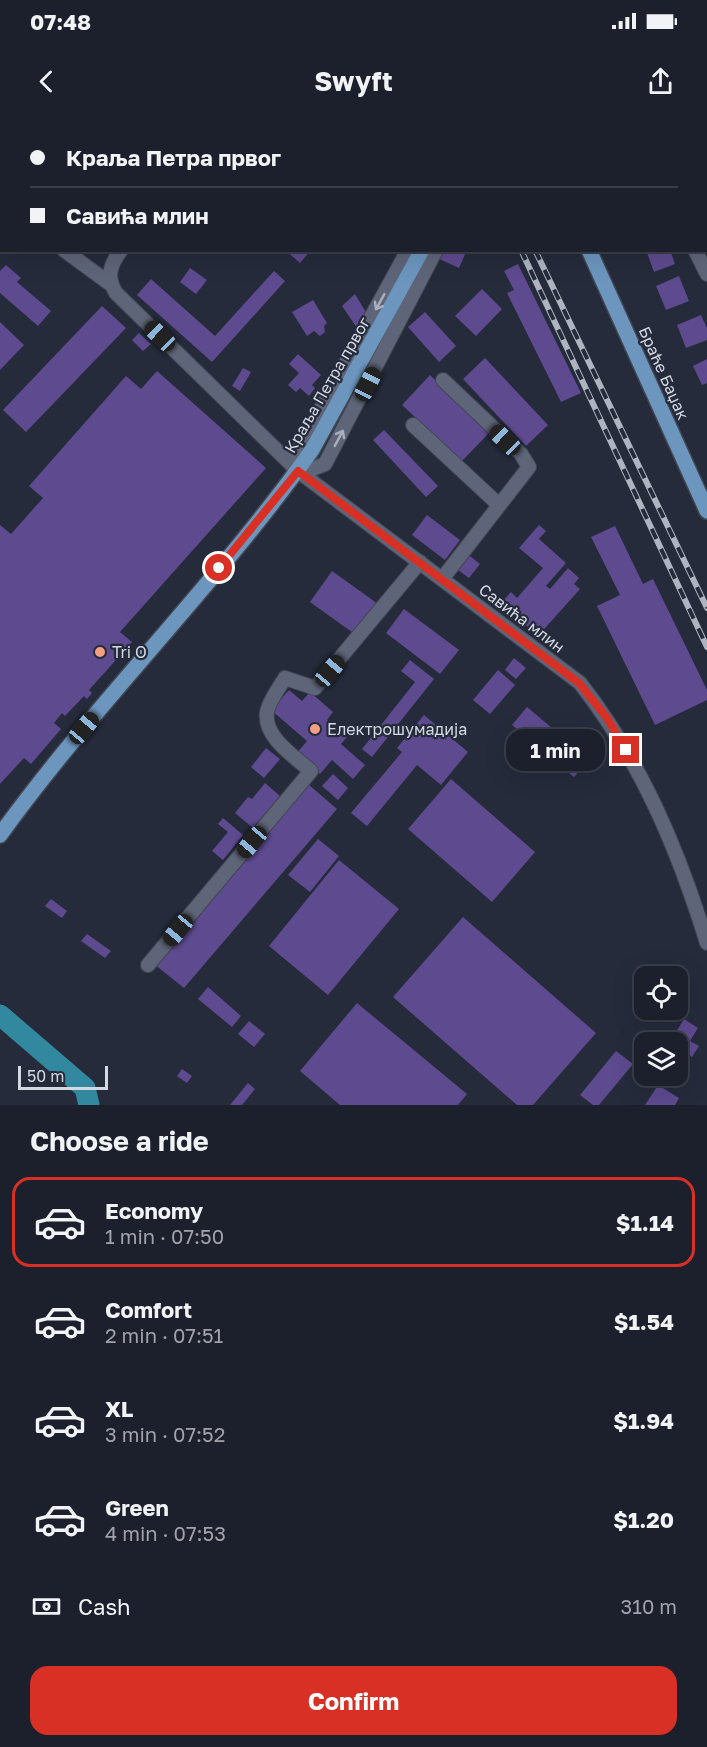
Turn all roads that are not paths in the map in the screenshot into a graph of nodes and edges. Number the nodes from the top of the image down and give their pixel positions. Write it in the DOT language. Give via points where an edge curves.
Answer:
graph roads {
  1 [pos="67,252"];
  2 [pos="120,252"];
  3 [pos="407,252"];
  4 [pos="421,252"];
  5 [pos="435,252"];
  6 [pos="590,252"];
  7 [pos="695,252"];
  8 [pos="707,274"];
  9 [pos="110,283"];
  10 [pos="443,380"];
  11 [pos="413,425"];
  12 [pos="298,471"];
  13 [pos="500,505"];
  14 [pos="707,511"];
  15 [pos="420,562"];
  16 [pos="442,579"];
  17 [pos="0,836"];
  18 [pos="707,943"];
  19 [pos="148,965"];
  1 -- 9 [label="street, Савића млин"];
  2 -- 9 [label="street" via="112,262"];
  3 -- 12 [label="street, one-way" via="301,445"];
  4 -- 12 [label="main road, Краља Петра првог"];
  12 -- 5 [label="street, one-way" via="325,464"];
  6 -- 14 [label="main road, Браће Баџак"];
  7 -- 8 [label="street"];
  9 -- 12 [label="street, Савића млин"];
  10 -- 13 [label="street" via="521,454 528,467"];
  11 -- 13 [label="street"];
  12 -- 15 [label="street, Савића млин"];
  12 -- 17 [label="main road, Краља Петра првог" via="63,753"];
  13 -- 16 [label="street"];
  15 -- 16 [label="street, Савића млин"];
  15 -- 19 [label="street" via="315,688 285,678 267,712 268,725 275,738 311,771"];
  16 -- 18 [label="street, Савића млин" via="579,683 607,718 659,811"];
}
